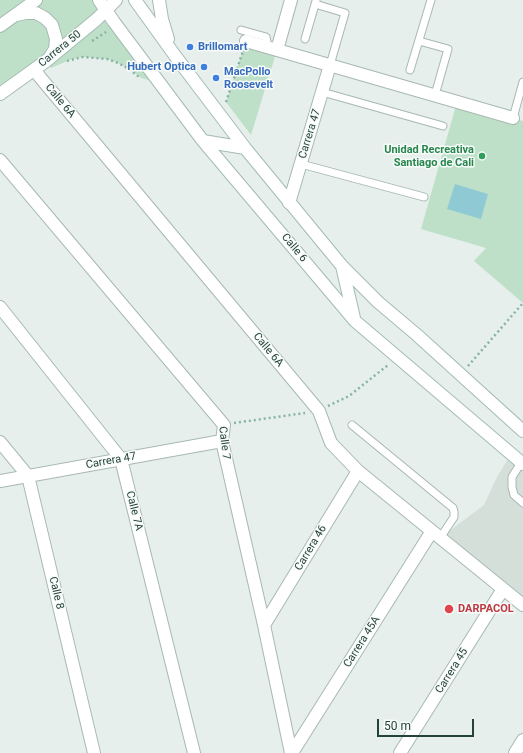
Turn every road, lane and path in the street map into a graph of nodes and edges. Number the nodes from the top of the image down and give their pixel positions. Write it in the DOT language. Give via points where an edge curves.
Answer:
graph roads {
  1 [pos="36,0"];
  2 [pos="116,0"];
  3 [pos="135,0"];
  4 [pos="159,0"];
  5 [pos="291,0"];
  6 [pos="431,0"];
  7 [pos="315,2"];
  8 [pos="103,5"];
  9 [pos="16,15"];
  10 [pos="0,26"];
  11 [pos="241,30"];
  12 [pos="243,39"];
  13 [pos="305,39"];
  14 [pos="419,41"];
  15 [pos="273,48"];
  16 [pos="176,57"];
  17 [pos="46,61"];
  18 [pos="330,65"];
  19 [pos="35,69"];
  20 [pos="410,70"];
  21 [pos="141,78"];
  22 [pos="523,82"];
  23 [pos="322,92"];
  24 [pos="0,94"];
  25 [pos="435,95"];
  26 [pos="226,102"];
  27 [pos="513,118"];
  28 [pos="444,126"];
  29 [pos="203,141"];
  30 [pos="245,148"];
  31 [pos="0,160"];
  32 [pos="301,164"];
  33 [pos="424,198"];
  34 [pos="289,203"];
  35 [pos="342,266"];
  36 [pos="523,303"];
  37 [pos="0,307"];
  38 [pos="355,321"];
  39 [pos="398,357"];
  40 [pos="465,369"];
  41 [pos="319,411"];
  42 [pos="224,425"];
  43 [pos="352,425"];
  44 [pos="523,431"];
  45 [pos="222,441"];
  46 [pos="0,442"];
  47 [pos="121,458"];
  48 [pos="522,464"];
  49 [pos="358,471"];
  50 [pos="28,476"];
  51 [pos="0,481"];
  52 [pos="523,503"];
  53 [pos="436,535"];
  54 [pos="503,589"];
  55 [pos="523,605"];
  56 [pos="264,625"];
  57 [pos="523,740"];
  58 [pos="94,753"];
  59 [pos="194,753"];
  60 [pos="292,753"];
  61 [pos="400,753"];
  62 [pos="515,753"];
  1 -- 9 [label="street"];
  2 -- 8 [label="street, Carrera 50"];
  3 -- 16 [label="street"];
  4 -- 16 [label="street" via="166,33"];
  5 -- 15 [label="street"];
  6 -- 14 [label="lane"];
  7 -- 13 [label="lane"];
  7 -- 18 [label="lane" via="345,13"];
  8 -- 17 [label="street, Carrera 50"];
  8 -- 29 [label="street, Calle 6"];
  9 -- 10 [label="street"];
  9 -- 17 [label="street" via="36,13 52,25 56,34 56,44"];
  11 -- 15 [label="lane" via="266,37"];
  12 -- 15 [label="street"];
  12 -- 26 [label="path"];
  14 -- 20 [label="lane"];
  14 -- 25 [label="lane" via="448,49"];
  15 -- 18 [label="street"];
  16 -- 30 [label="street"];
  17 -- 19 [label="street, Carrera 50"];
  17 -- 21 [label="path" via="51,68 78,58 107,59 129,69"];
  18 -- 23 [label="street, Carrera 47"];
  18 -- 25 [label="street"];
  19 -- 24 [label="street, Carrera 50"];
  19 -- 41 [label="street, Calle 6A"];
  22 -- 27 [label="lane"];
  23 -- 28 [label="lane"];
  23 -- 32 [label="street, Carrera 47"];
  25 -- 27 [label="street"];
  29 -- 30 [label="street"];
  29 -- 38 [label="street, Calle 6"];
  30 -- 34 [label="street"];
  31 -- 42 [label="street, Calle 7"];
  32 -- 33 [label="lane"];
  32 -- 34 [label="street, Carrera 47"];
  34 -- 35 [label="street"];
  35 -- 38 [label="street"];
  35 -- 44 [label="street" via="378,302"];
  36 -- 40 [label="path"];
  37 -- 47 [label="street, Calle 7A"];
  38 -- 39 [label="street, Calle 6"];
  39 -- 41 [label="path" via="349,396"];
  39 -- 48 [label="street, Calle 6"];
  41 -- 42 [label="path"];
  41 -- 49 [label="street, Calle 6A" via="331,443"];
  42 -- 45 [label="street, Calle 7"];
  43 -- 53 [label="lane" via="453,508 454,517"];
  45 -- 47 [label="street, Carrera 47"];
  45 -- 56 [label="street, Calle 7"];
  46 -- 50 [label="street, Calle 8"];
  47 -- 50 [label="street, Carrera 47"];
  47 -- 59 [label="street, Calle 7A"];
  48 -- 52 [label="lane" via="512,477 512,487 514,495"];
  49 -- 53 [label="street, Calle 6A"];
  49 -- 56 [label="street, Carrera 46"];
  50 -- 51 [label="street, Carrera 47"];
  50 -- 58 [label="street, Calle 8"];
  53 -- 54 [label="street, Calle 6A"];
  53 -- 60 [label="street, Carrera 45A"];
  54 -- 55 [label="street, Calle 6A"];
  54 -- 61 [label="street, Carrera 45"];
  56 -- 60 [label="street, Calle 7"];
  57 -- 62 [label="street"];
}
